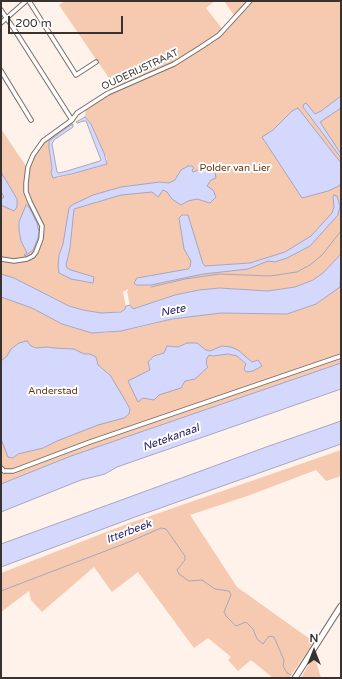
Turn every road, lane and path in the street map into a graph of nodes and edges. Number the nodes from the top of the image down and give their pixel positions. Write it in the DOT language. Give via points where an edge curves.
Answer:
graph roads {
  1 [pos="28,1"];
  2 [pos="250,1"];
  3 [pos="1,10"];
  4 [pos="6,19"];
  5 [pos="1,23"];
  6 [pos="96,62"];
  7 [pos="1,72"];
  8 [pos="32,120"];
  9 [pos="72,120"];
  10 [pos="1,259"];
  11 [pos="341,356"];
  12 [pos="1,468"];
  13 [pos="341,606"];
  14 [pos="295,678"];
  1 -- 4 [label="street"];
  1 -- 6 [label="street" via="76,75"];
  2 -- 9 [label="street, OUDERIJSTRAAT" via="219,35 174,64 108,93 77,113"];
  3 -- 4 [label="street"];
  4 -- 5 [label="street"];
  4 -- 9 [label="street"];
  7 -- 8 [label="street"];
  9 -- 10 [label="street, OUDERIJSTRAAT" via="43,141 28,167 26,192 42,232 36,252 33,256 20,260"];
  11 -- 12 [label="street" via="13,471 4,471"];
  13 -- 14 [label="main road"];
}
